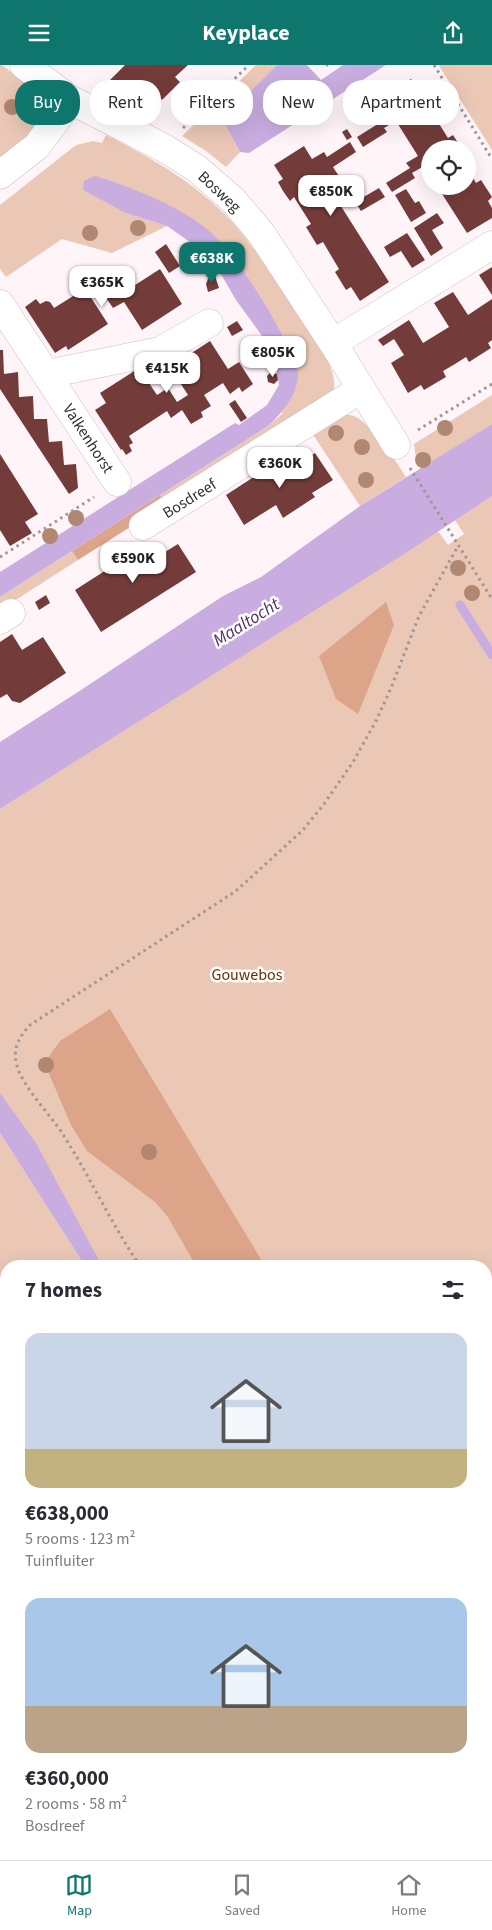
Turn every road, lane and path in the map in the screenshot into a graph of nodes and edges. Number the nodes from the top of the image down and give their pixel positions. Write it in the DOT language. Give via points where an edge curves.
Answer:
graph roads {
  1 [pos="24,65"];
  2 [pos="249,65"];
  3 [pos="434,65"];
  4 [pos="45,80"];
  5 [pos="80,104"];
  6 [pos="53,125"];
  7 [pos="164,148"];
  8 [pos="492,159"];
  9 [pos="0,175"];
  10 [pos="492,245"];
  11 [pos="0,304"];
  12 [pos="209,323"];
  13 [pos="333,343"];
  14 [pos="47,374"];
  15 [pos="492,384"];
  16 [pos="361,389"];
  17 [pos="402,454"];
  18 [pos="117,482"];
  19 [pos="143,526"];
  20 [pos="458,546"];
  21 [pos="0,557"];
  22 [pos="492,599"];
  23 [pos="137,1260"];
  1 -- 4 [label="street, Bosweg"];
  2 -- 7 [label="path"];
  3 -- 8 [label="path"];
  5 -- 7 [label="street, Bosweg"];
  6 -- 9 [label="street" via="37,146"];
  7 -- 13 [label="street, Bosweg" via="196,168 233,201 261,233"];
  10 -- 13 [label="street"];
  11 -- 14 [label="street, Valkenhorst"];
  12 -- 14 [label="street" via="160,351"];
  13 -- 16 [label="street"];
  14 -- 18 [label="street, Valkenhorst"];
  15 -- 17 [label="path"];
  16 -- 17 [label="street"];
  16 -- 19 [label="street, Bosdreef"];
  17 -- 20 [label="path"];
  18 -- 21 [label="path, Valkenhorst"];
  20 -- 22 [label="path"];
  20 -- 23 [label="path" via="418,617 376,721 353,762 303,830 236,891 30,1025 16,1044 17,1067 64,1135"];
}
